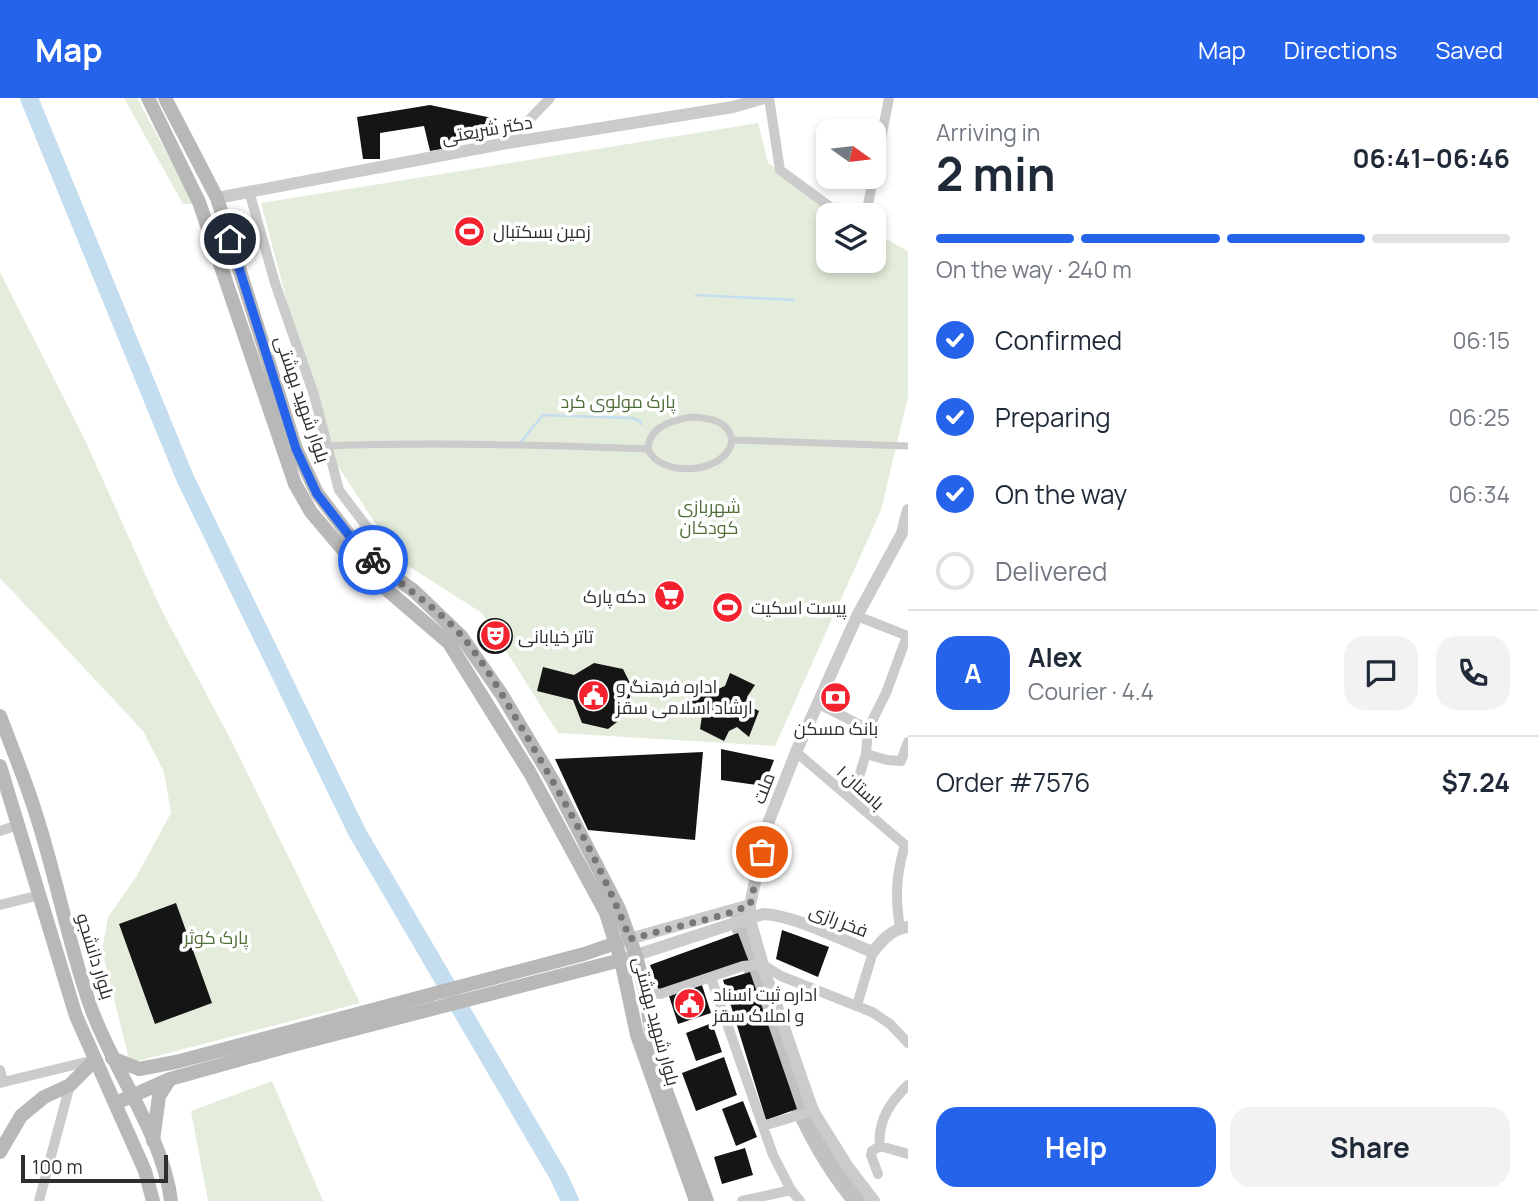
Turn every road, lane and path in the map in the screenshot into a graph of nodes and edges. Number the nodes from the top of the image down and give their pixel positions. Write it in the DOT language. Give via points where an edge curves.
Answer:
graph roads {
  1 [pos="148,98"];
  2 [pos="165,98"];
  3 [pos="550,98"];
  4 [pos="766,98"];
  5 [pos="889,98"];
  6 [pos="507,143"];
  7 [pos="249,191"];
  8 [pos="217,198"];
  9 [pos="199,202"];
  10 [pos="825,203"];
  11 [pos="868,203"];
  12 [pos="733,440"];
  13 [pos="325,446"];
  14 [pos="908,446"];
  15 [pos="648,449"];
  16 [pos="908,510"];
  17 [pos="905,535"];
  18 [pos="388,555"];
  19 [pos="857,617"];
  20 [pos="908,636"];
  21 [pos="817,703"];
  22 [pos="0,716"];
  23 [pos="868,729"];
  24 [pos="908,742"];
  25 [pos="796,751"];
  26 [pos="866,754"];
  27 [pos="0,766"];
  28 [pos="846,795"];
  29 [pos="18,825"];
  30 [pos="0,831"];
  31 [pos="907,845"];
  32 [pos="40,895"];
  33 [pos="0,905"];
  34 [pos="750,905"];
  35 [pos="750,920"];
  36 [pos="904,927"];
  37 [pos="623,941"];
  38 [pos="873,952"];
  39 [pos="636,956"];
  40 [pos="621,960"];
  41 [pos="585,961"];
  42 [pos="762,964"];
  43 [pos="711,978"];
  44 [pos="645,991"];
  45 [pos="856,1005"];
  46 [pos="283,1040"];
  47 [pos="908,1043"];
  48 [pos="112,1058"];
  49 [pos="95,1060"];
  50 [pos="0,1070"];
  51 [pos="170,1079"];
  52 [pos="2,1082"];
  53 [pos="70,1085"];
  54 [pos="908,1085"];
  55 [pos="133,1095"];
  56 [pos="116,1103"];
  57 [pos="813,1111"];
  58 [pos="763,1126"];
  59 [pos="153,1142"];
  60 [pos="880,1146"];
  61 [pos="0,1152"];
  62 [pos="908,1154"];
  63 [pos="878,1174"];
  64 [pos="791,1190"];
  65 [pos="39,1201"];
  66 [pos="153,1201"];
  67 [pos="171,1201"];
  68 [pos="696,1201"];
  69 [pos="707,1201"];
  70 [pos="742,1201"];
  71 [pos="800,1201"];
  72 [pos="873,1201"];
  1 -- 9 [label="main road, بلوار شهید بهشتی"];
  2 -- 8 [label="main road, بلوار شهید بهشتی"];
  3 -- 6 [label="street"];
  4 -- 6 [label="street, دکتر شریعتی"];
  4 -- 10 [label="street" via="780,170"];
  5 -- 11 [label="street"];
  6 -- 7 [label="street, دکتر شریعتی"];
  7 -- 8 [label="street, دکتر شریعتی"];
  7 -- 13 [label="street" via="314,395"];
  8 -- 9 [label="main road"];
  8 -- 37 [label="main road, بلوار شهید بهشتی" via="296,449 317,494 355,543 461,636 502,695 552,779 619,909"];
  9 -- 37 [label="main road, بلوار شهید بهشتی" via="295,484 311,512 350,558 449,643 530,773"];
  12 -- 14 [label="street"];
  12 -- 15 [label="street" via="728,455 694,467 659,463"];
  12 -- 15 [label="street" via="721,423 692,416 657,429"];
  13 -- 15 [label="street" via="484,443"];
  13 -- 18 [label="street" via="339,490"];
  16 -- 17 [label="street, ملت"];
  17 -- 19 [label="street, ملت"];
  19 -- 20 [label="street"];
  19 -- 21 [label="street, ملت"];
  20 -- 23 [label="street"];
  21 -- 23 [label="street"];
  21 -- 25 [label="street, ملت"];
  22 -- 48 [label="main road, بلوار دانشجو" via="35,811 90,1004"];
  23 -- 26 [label="street"];
  24 -- 26 [label="street" via="901,761"];
  25 -- 28 [label="street, باستان ۱"];
  25 -- 34 [label="street, ملت" via="767,826"];
  26 -- 28 [label="street" via="858,780"];
  27 -- 29 [label="main road, بلوار دانشجو"];
  28 -- 31 [label="street, باستان ۱"];
  29 -- 30 [label="street"];
  29 -- 32 [label="main road, بلوار دانشجو"];
  31 -- 36 [label="street, باستان ۱" via="897,871 895,902"];
  32 -- 33 [label="street"];
  32 -- 49 [label="main road, بلوار دانشجو" via="76,1016"];
  34 -- 35 [label="street, ملت"];
  34 -- 37 [label="street"];
  35 -- 38 [label="street, فخر رازی" via="774,914"];
  35 -- 39 [label="street, فخر رازی"];
  35 -- 42 [label="street, ملت"];
  36 -- 38 [label="street, فخر رازی" via="884,938"];
  37 -- 39 [label="main road, بلوار شهید بهشتی"];
  37 -- 40 [label="main road, بلوار شهید بهشتی"];
  37 -- 41 [label="main road"];
  38 -- 45 [label="street"];
  39 -- 40 [label="street, فخر رازی"];
  39 -- 44 [label="main road, بلوار شهید بهشتی"];
  40 -- 41 [label="main road"];
  40 -- 68 [label="main road, بلوار شهید بهشتی" via="638,1035"];
  41 -- 46 [label="main road"];
  42 -- 43 [label="street"];
  42 -- 45 [label="street"];
  42 -- 57 [label="street, ملت"];
  43 -- 44 [label="street" via="660,994"];
  43 -- 58 [label="street"];
  44 -- 69 [label="main road, بلوار شهید بهشتی" via="654,1051"];
  45 -- 47 [label="street" via="890,1024"];
  46 -- 48 [label="main road" via="139,1069"];
  46 -- 51 [label="main road"];
  48 -- 55 [label="main road, بلوار دانشجو"];
  49 -- 52 [label="street"];
  49 -- 53 [label="main road"];
  49 -- 56 [label="main road, بلوار دانشجو"];
  50 -- 52 [label="street"];
  51 -- 55 [label="main road"];
  51 -- 59 [label="main road" via="159,1096"];
  53 -- 61 [label="main road" via="44,1097 21,1116"];
  53 -- 65 [label="street"];
  54 -- 60 [label="street" via="890,1104 878,1135"];
  55 -- 56 [label="main road"];
  55 -- 59 [label="main road, بلوار دانشجو"];
  56 -- 66 [label="main road, بلوار دانشجو"];
  57 -- 58 [label="street"];
  57 -- 72 [label="street, ملت"];
  58 -- 64 [label="street"];
  59 -- 67 [label="main road, بلوار دانشجو"];
  60 -- 62 [label="street"];
  60 -- 63 [label="street" via="871,1155"];
  64 -- 70 [label="street"];
  64 -- 71 [label="street"];
}
